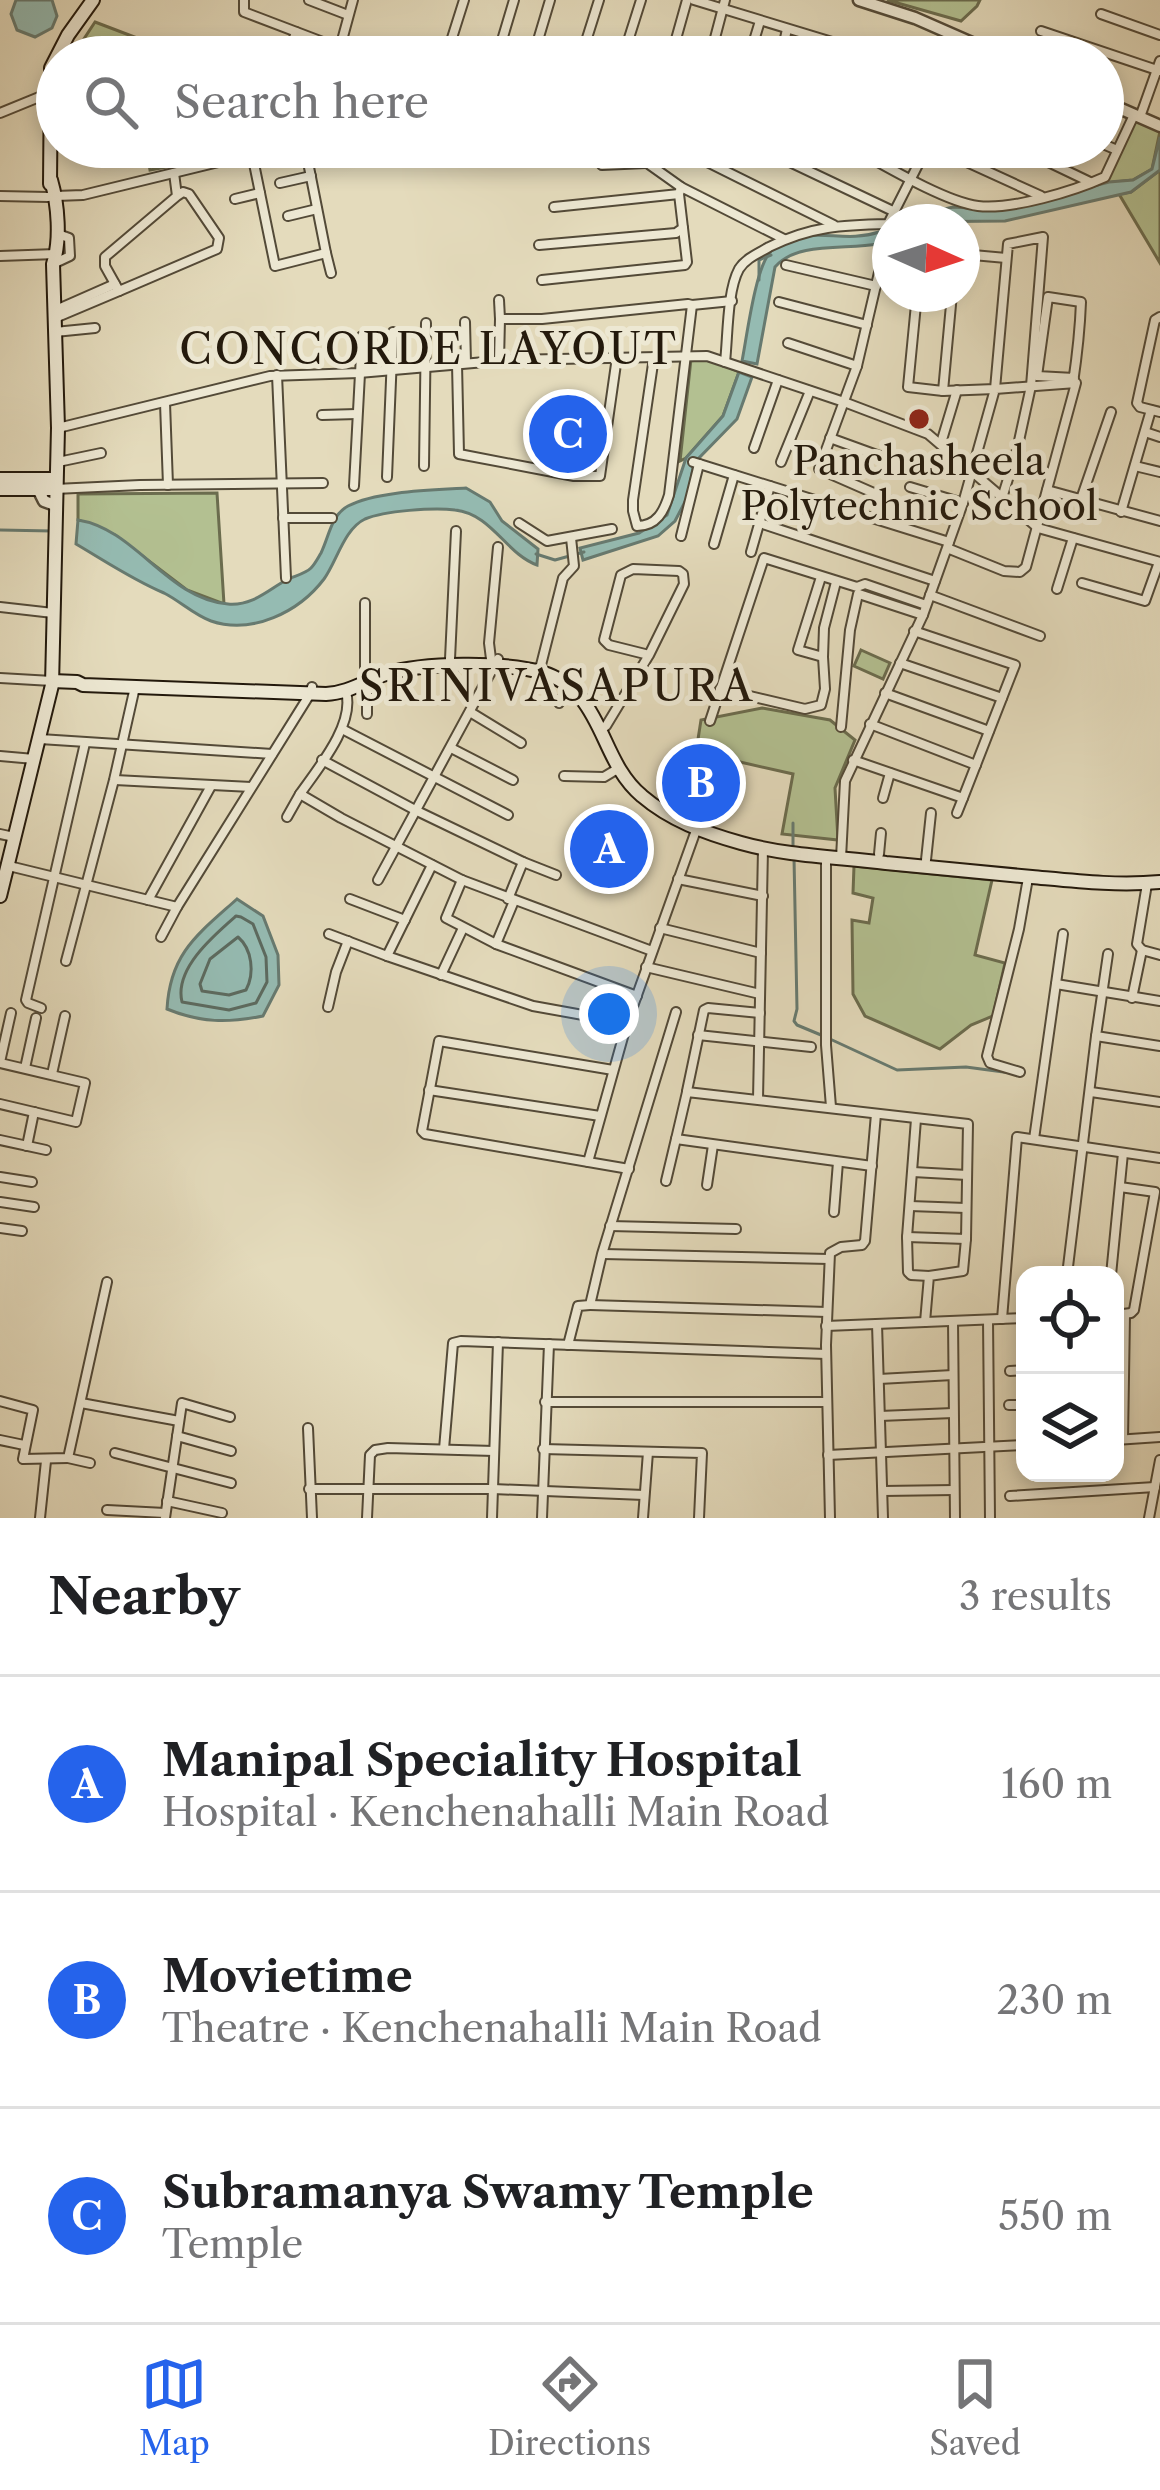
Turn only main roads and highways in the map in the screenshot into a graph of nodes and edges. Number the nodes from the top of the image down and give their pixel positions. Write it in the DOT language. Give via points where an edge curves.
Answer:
graph roads {
  1 [pos="93,0"];
  2 [pos="67,36"];
  3 [pos="51,168"];
  4 [pos="52,196"];
  5 [pos="53,258"];
  6 [pos="0,478"];
  7 [pos="58,485"];
  8 [pos="0,489"];
  9 [pos="494,661"];
  10 [pos="366,679"];
  11 [pos="52,681"];
  12 [pos="77,682"];
  13 [pos="311,690"];
  14 [pos="698,825"];
  15 [pos="7,836"];
  16 [pos="836,854"];
  17 [pos="1156,880"];
  18 [pos="0,896"];
  1 -- 2 [label="main road"];
  3 -- 4 [label="main road"];
  4 -- 5 [label="main road"];
  4 -- 5 [label="main road"];
  5 -- 7 [label="main road"];
  6 -- 7 [label="main road"];
  7 -- 8 [label="main road"];
  7 -- 11 [label="main road"];
  9 -- 10 [label="main road"];
  9 -- 10 [label="main road" via="410,661"];
  9 -- 14 [label="main road" via="570,686 630,785"];
  9 -- 14 [label="main road" via="541,664 584,687 636,781"];
  10 -- 13 [label="main road"];
  10 -- 13 [label="main road" via="346,692"];
  11 -- 12 [label="main road"];
  11 -- 15 [label="main road"];
  12 -- 13 [label="main road"];
  12 -- 13 [label="main road"];
  14 -- 16 [label="main road"];
  14 -- 16 [label="main road" via="763,848"];
  15 -- 18 [label="main road"];
  16 -- 17 [label="main road"];
  16 -- 17 [label="main road" via="1109,884"];
}
